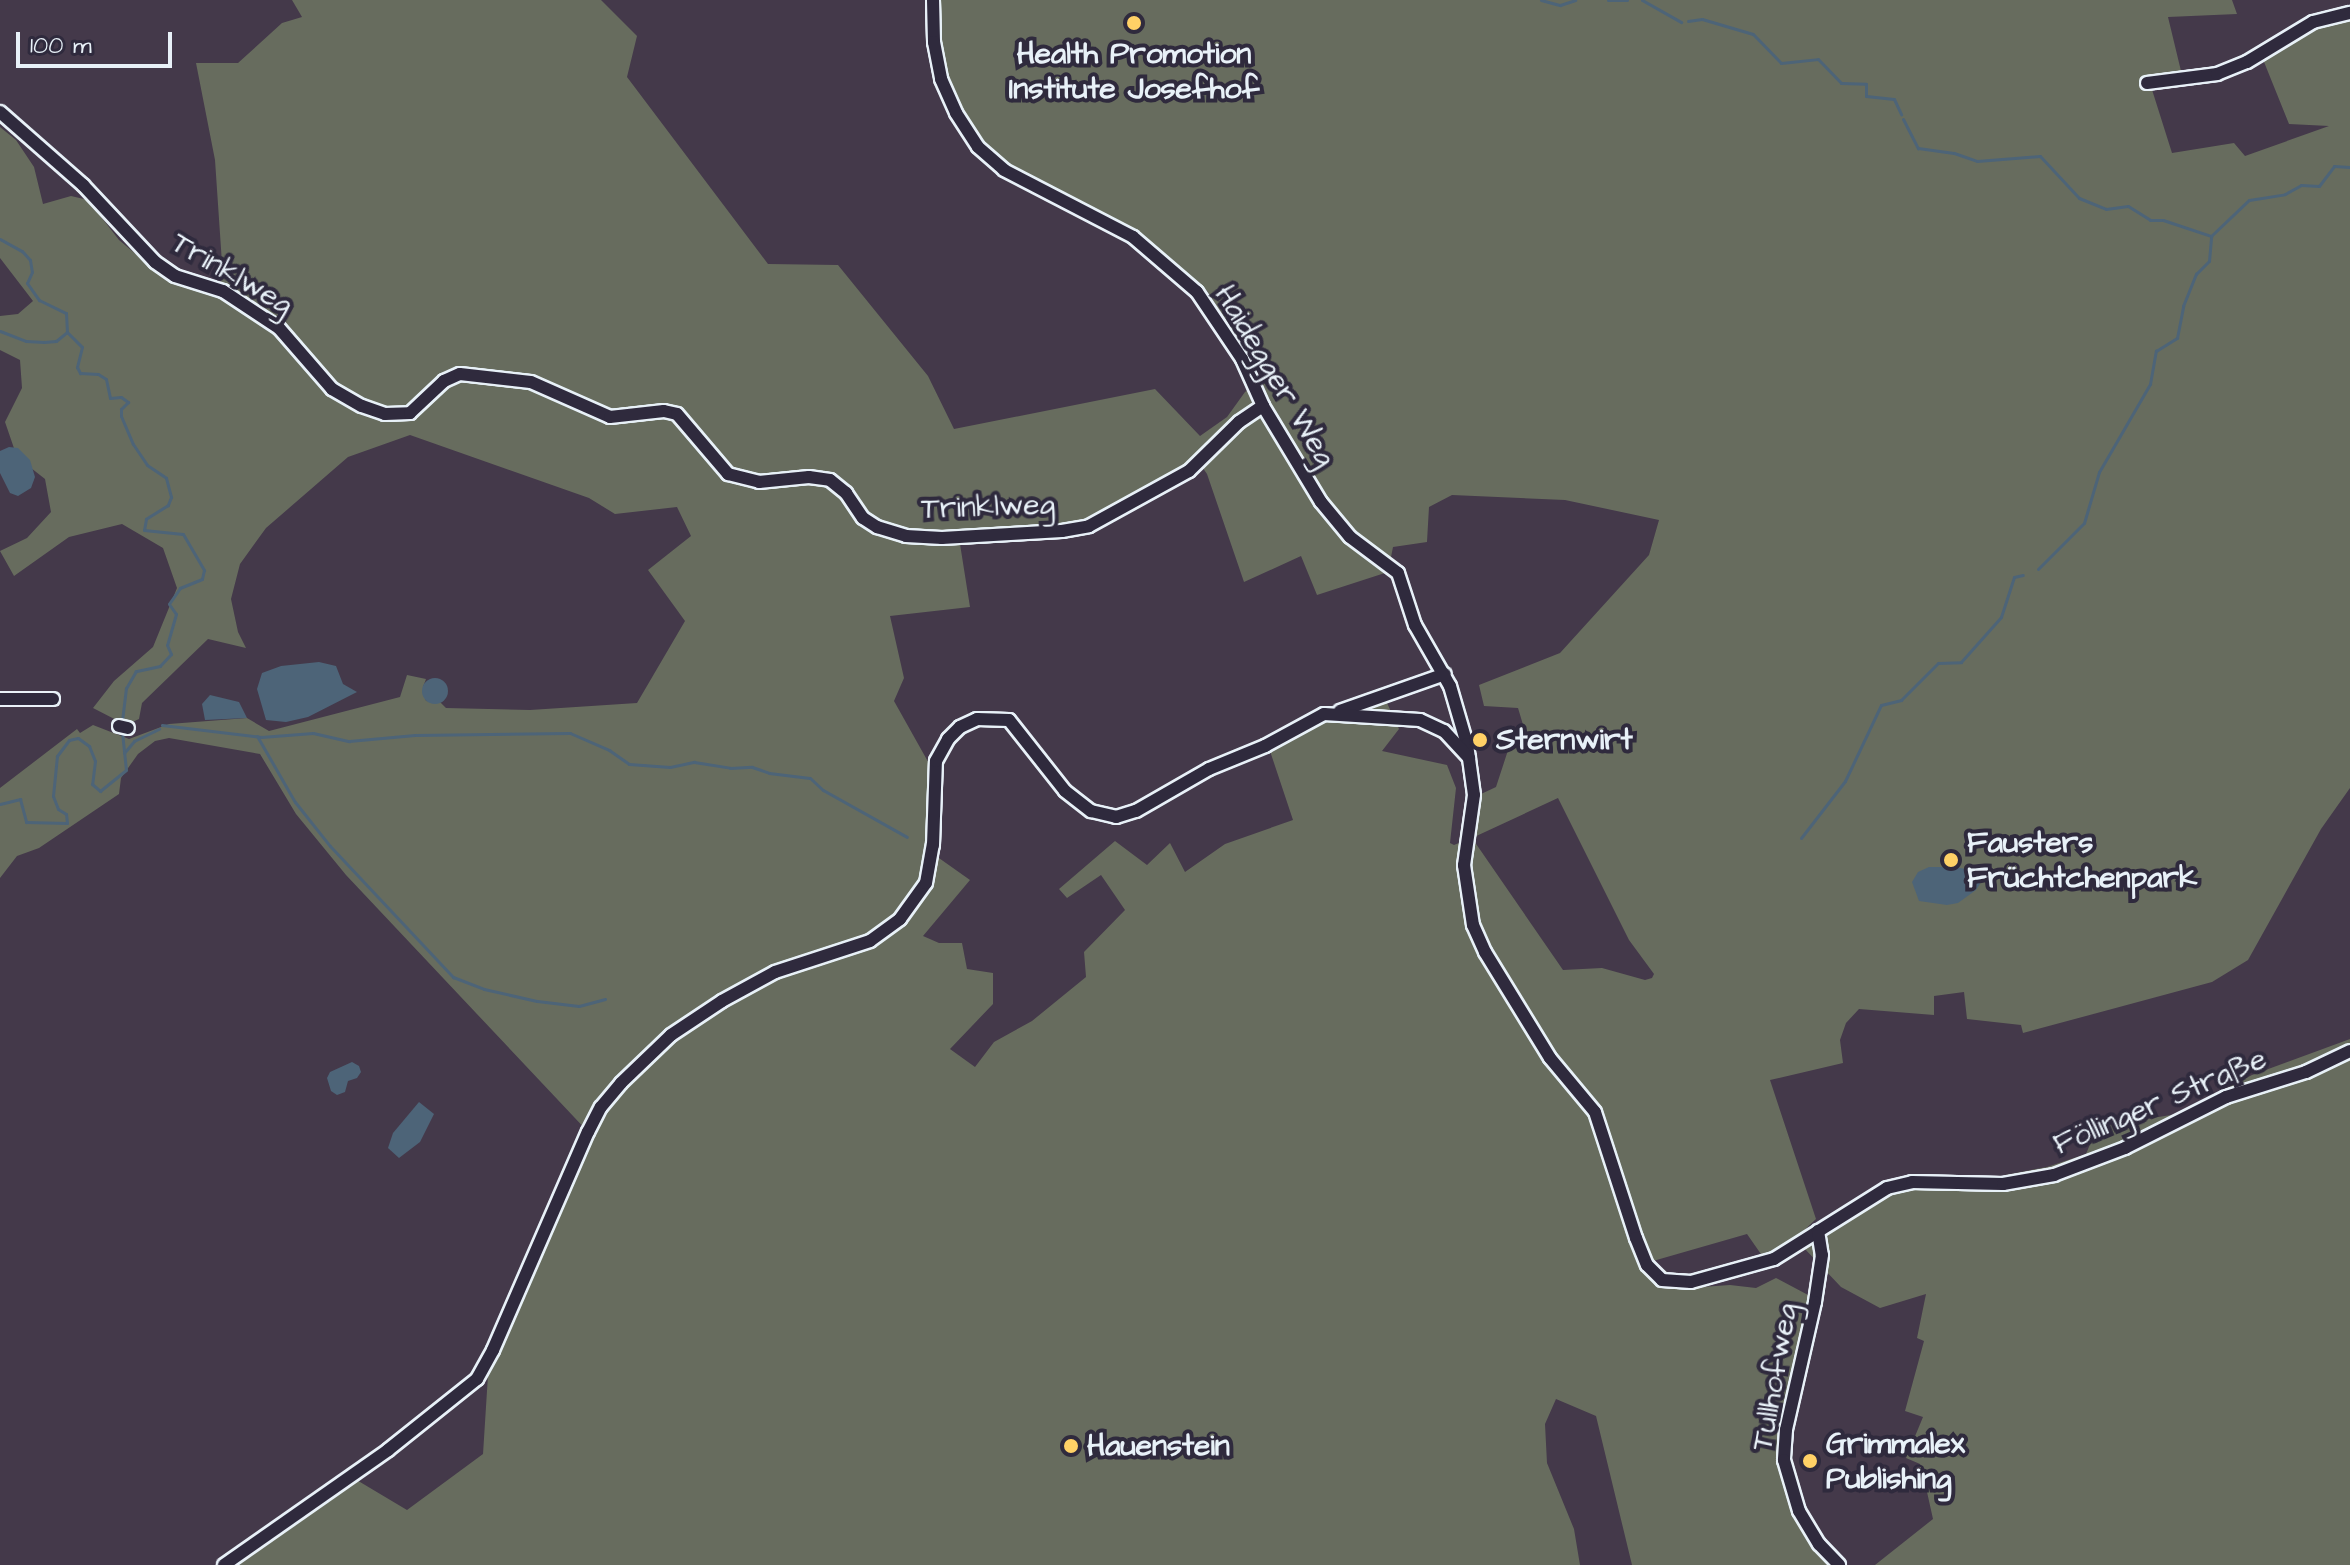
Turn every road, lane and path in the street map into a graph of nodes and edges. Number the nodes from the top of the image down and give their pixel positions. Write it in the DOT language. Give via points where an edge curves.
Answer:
graph roads {
  1 [pos="933,0"];
  2 [pos="2350,13"];
  3 [pos="2147,83"];
  4 [pos="0,112"];
  5 [pos="1263,406"];
  6 [pos="1445,674"];
  7 [pos="0,699"];
  8 [pos="53,699"];
  9 [pos="1337,713"];
  10 [pos="1469,758"];
  11 [pos="2350,1051"];
  12 [pos="1818,1231"];
  13 [pos="224,1565"];
  14 [pos="1839,1565"];
  1 -- 5 [label="street, Haidegger Weg" via="941,79 978,147 1004,170 1133,237 1182,277 1225,331"];
  2 -- 3 [label="street" via="2313,22 2217,74"];
  4 -- 5 [label="street, Trinklweg" via="83,185 155,262 175,276 223,291 279,328 332,389 362,406 385,414 410,413 444,381 460,374 531,382 610,417 677,414 728,474 759,482 830,480 863,518 906,536 1089,526 1189,471"];
  5 -- 6 [label="street, Haidegger Weg" via="1340,526 1398,573 1415,625"];
  6 -- 9 [label="street"];
  6 -- 10 [label="street, Haidegger Weg"];
  7 -- 8 [label="street"];
  9 -- 10 [label="street" via="1420,720 1444,731"];
  9 -- 13 [label="street" via="1314,718 1116,817 1091,811 1072,797 1009,720 977,719 948,739 936,761 930,868 917,898 900,919 870,941 775,972 671,1035 601,1107 477,1379 388,1450"];
  10 -- 12 [label="street, Föllinger Straße" via="1474,795 1464,865 1473,925 1550,1058 1595,1112 1647,1265 1662,1280 1691,1282 1774,1259"];
  11 -- 12 [label="street, Föllinger Straße" via="2306,1072 2226,1097 2125,1148 2054,1175 2003,1184 1912,1182 1887,1188"];
  12 -- 14 [label="street, Tullhofweg" via="1822,1255 1784,1460 1799,1511"];
}
